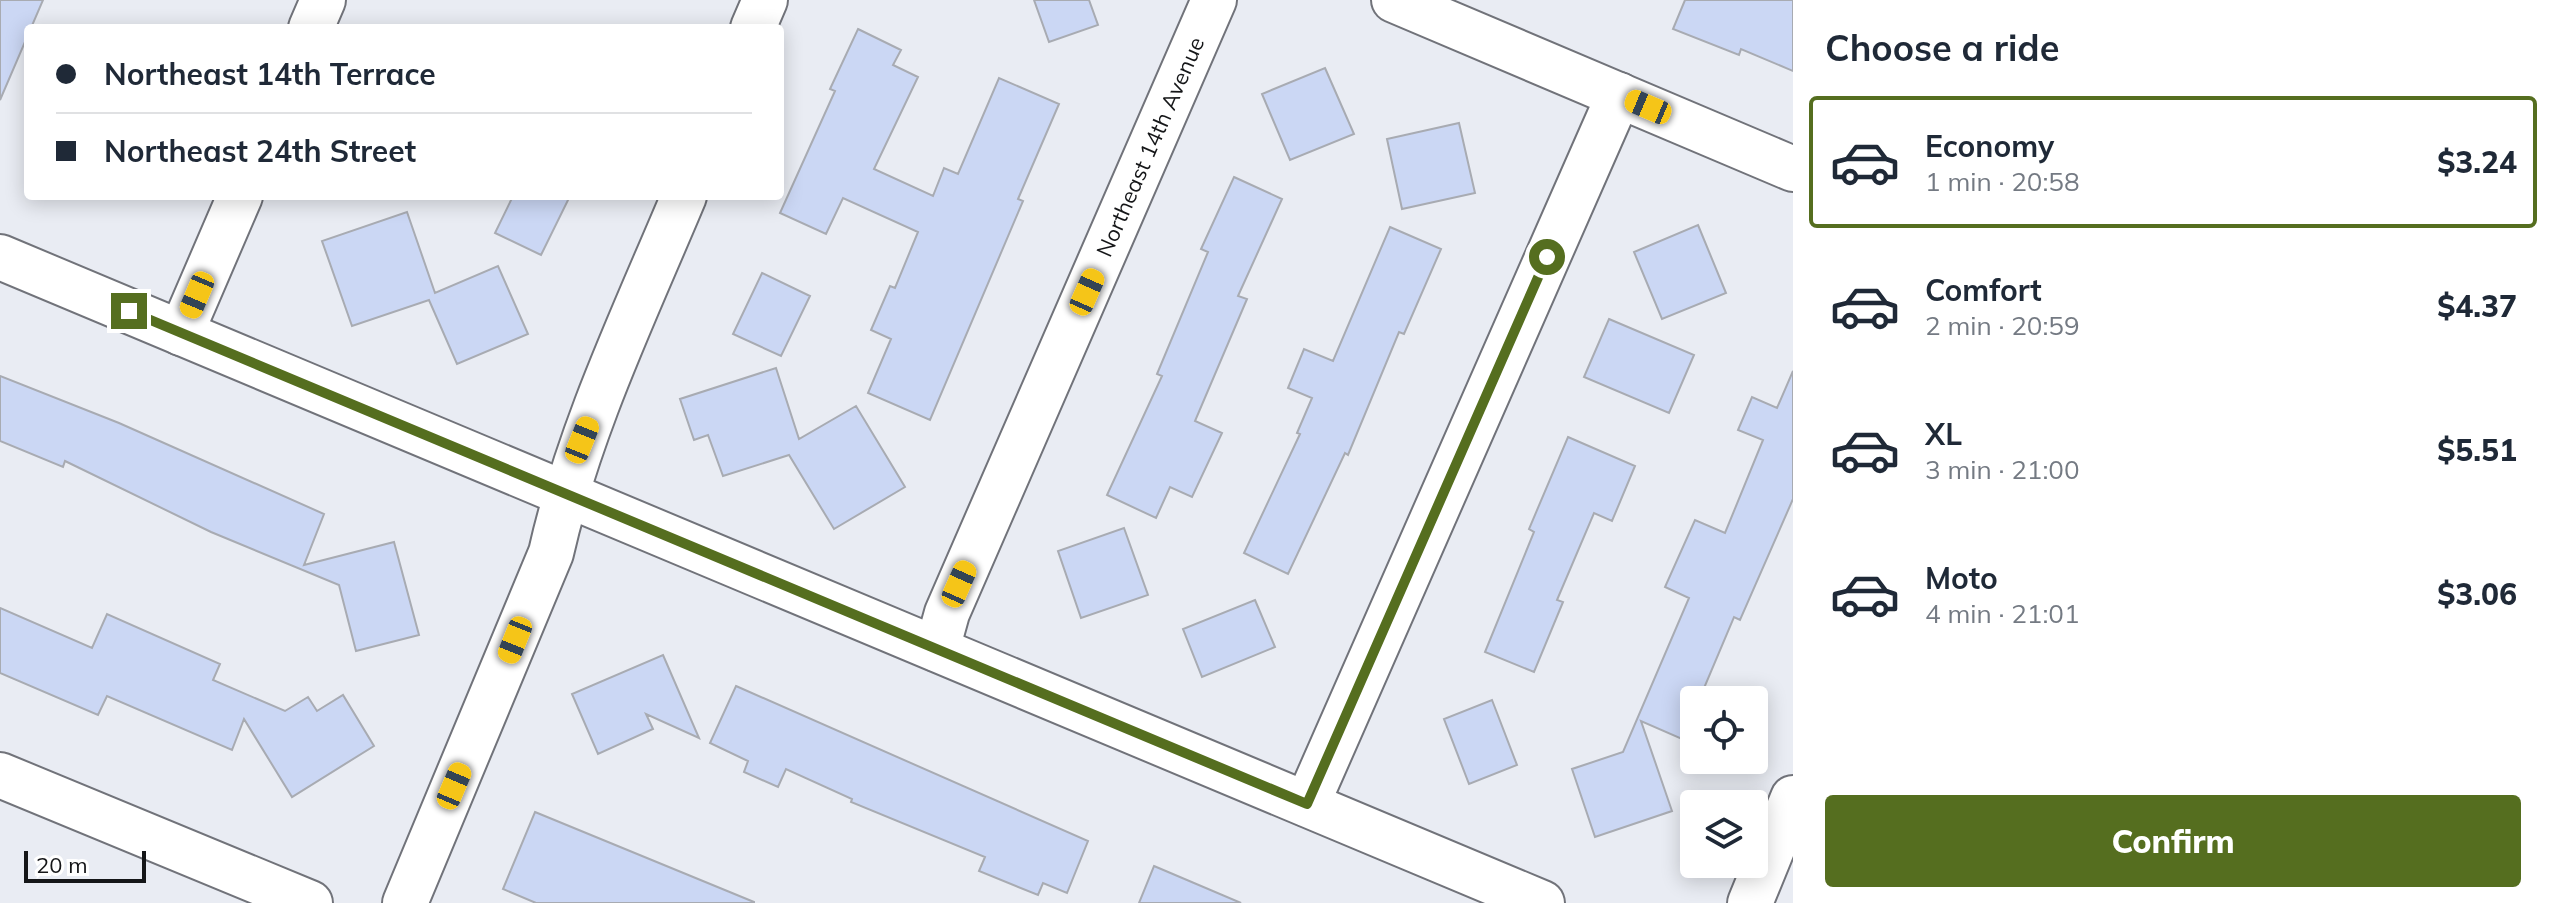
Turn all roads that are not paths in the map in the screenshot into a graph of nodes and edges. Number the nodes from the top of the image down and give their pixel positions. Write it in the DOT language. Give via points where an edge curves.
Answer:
graph roads {
  1 [pos="323,0"];
  2 [pos="765,0"];
  3 [pos="1214,0"];
  4 [pos="1394,0"];
  5 [pos="313,24"];
  6 [pos="755,24"];
  7 [pos="1619,95"];
  8 [pos="1793,169"];
  9 [pos="238,200"];
  10 [pos="682,200"];
  11 [pos="0,257"];
  12 [pos="181,333"];
  13 [pos="564,493"];
  14 [pos="937,649"];
  15 [pos="0,775"];
  16 [pos="1793,798"];
  17 [pos="1307,804"];
  18 [pos="310,903"];
  19 [pos="405,903"];
  20 [pos="1542,903"];
  21 [pos="1750,903"];
  1 -- 5 [label="street"];
  2 -- 6 [label="street"];
  3 -- 14 [label="street, Northeast 14th Avenue" via="953,599"];
  4 -- 7 [label="street"];
  7 -- 8 [label="street"];
  7 -- 17 [label="street"];
  9 -- 12 [label="street"];
  10 -- 13 [label="street"];
  11 -- 12 [label="street"];
  12 -- 13 [label="street"];
  13 -- 14 [label="street"];
  13 -- 19 [label="street" via="551,553"];
  14 -- 17 [label="street"];
  15 -- 18 [label="street"];
  16 -- 21 [label="street"];
  17 -- 20 [label="street"];
}
